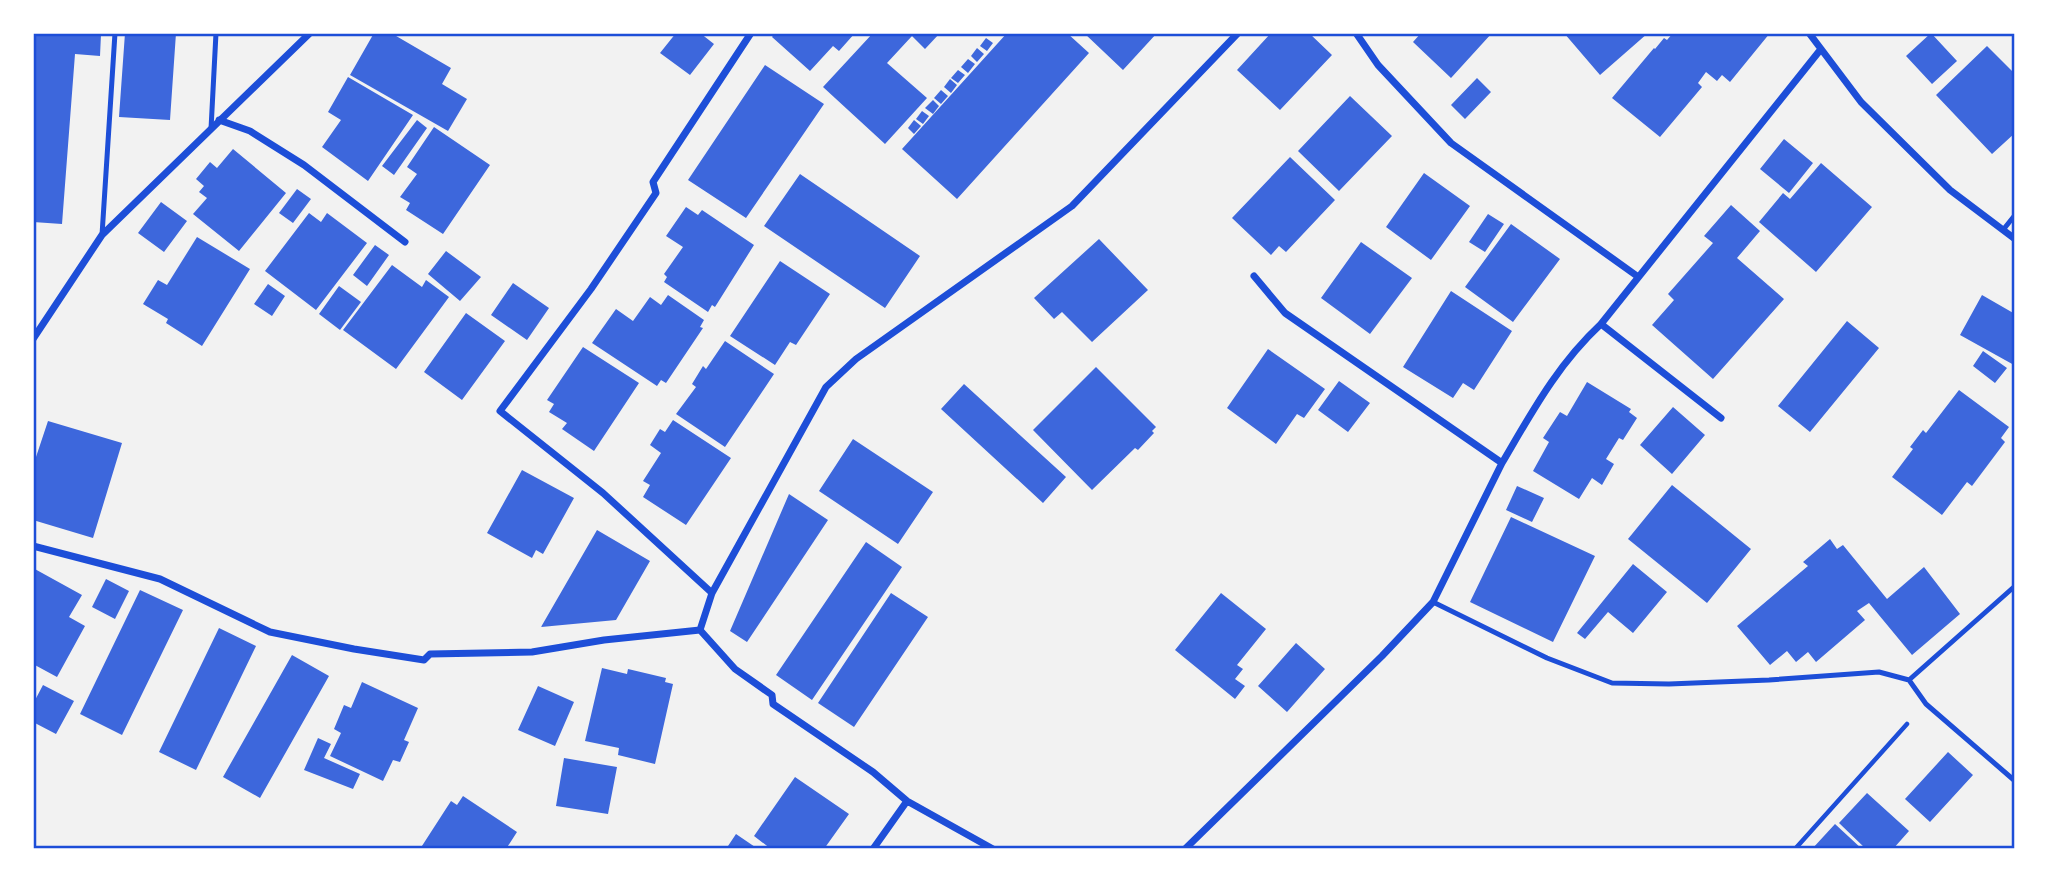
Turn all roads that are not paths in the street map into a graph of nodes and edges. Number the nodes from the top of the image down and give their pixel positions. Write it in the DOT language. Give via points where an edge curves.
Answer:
graph roads {
  1 [pos="115,33"];
  2 [pos="216,33"];
  3 [pos="310,33"];
  4 [pos="751,33"];
  5 [pos="1238,33"];
  6 [pos="1356,33"];
  7 [pos="1809,33"];
  8 [pos="1821,49"];
  9 [pos="219,120"];
  10 [pos="211,128"];
  11 [pos="2015,215"];
  12 [pos="2003,230"];
  13 [pos="102,235"];
  14 [pos="2015,239"];
  15 [pos="405,242"];
  16 [pos="1254,276"];
  17 [pos="1637,276"];
  18 [pos="1601,324"];
  19 [pos="33,339"];
  20 [pos="1721,418"];
  21 [pos="1502,463"];
  22 [pos="33,545"];
  23 [pos="2015,586"];
  24 [pos="712,593"];
  25 [pos="1433,602"];
  26 [pos="700,630"];
  27 [pos="1909,680"];
  28 [pos="2015,781"];
  29 [pos="907,801"];
  30 [pos="873,849"];
  31 [pos="993,849"];
  32 [pos="1185,849"];
  1 -- 13 [label="lane"];
  2 -- 10 [label="lane"];
  3 -- 9 [label="street"];
  4 -- 24 [label="street" via="653,182 656,193 500,411 603,493"];
  5 -- 24 [label="street" via="1072,206 856,359 827,387"];
  6 -- 17 [label="street" via="1378,65 1451,143"];
  7 -- 8 [label="street"];
  8 -- 12 [label="street" via="1871,111 1950,190"];
  8 -- 17 [label="street"];
  9 -- 10 [label="street"];
  9 -- 15 [label="street" via="250,131 304,165"];
  10 -- 13 [label="street"];
  11 -- 12 [label="lane"];
  12 -- 14 [label="street"];
  13 -- 19 [label="street"];
  16 -- 21 [label="street" via="1285,313"];
  17 -- 18 [label="street"];
  18 -- 20 [label="street"];
  18 -- 21 [label="street" via="1546,387"];
  21 -- 25 [label="street"];
  22 -- 26 [label="street" via="160,579 270,632 424,660 430,654 532,652"];
  23 -- 27 [label="lane"];
  24 -- 26 [label="street"];
  25 -- 27 [label="lane" via="1547,658 1612,682 1756,681 1879,672"];
  25 -- 32 [label="street"];
  26 -- 29 [label="street" via="735,669 772,695 774,704"];
  27 -- 28 [label="lane" via="1926,704"];
  29 -- 30 [label="street"];
  29 -- 31 [label="street"];
}
